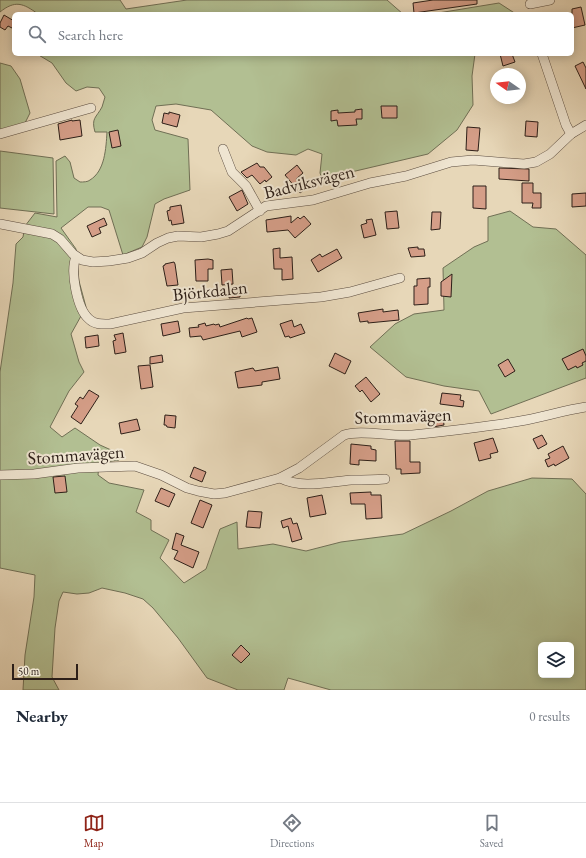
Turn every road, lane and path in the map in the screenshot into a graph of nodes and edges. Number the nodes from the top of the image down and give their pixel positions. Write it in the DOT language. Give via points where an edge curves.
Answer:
graph roads {
  1 [pos="550,0"];
  2 [pos="529,2"];
  3 [pos="532,12"];
  4 [pos="543,56"];
  5 [pos="91,108"];
  6 [pos="586,125"];
  7 [pos="0,134"];
  8 [pos="571,134"];
  9 [pos="223,149"];
  10 [pos="260,211"];
  11 [pos="0,224"];
  12 [pos="76,258"];
  13 [pos="400,278"];
  14 [pos="586,407"];
  15 [pos="0,476"];
  16 [pos="280,478"];
  17 [pos="385,479"];
  1 -- 2 [label="street"];
  2 -- 3 [label="street"];
  4 -- 8 [label="street"];
  5 -- 7 [label="street"];
  6 -- 8 [label="street, Badviksvägen"];
  8 -- 10 [label="street, Badviksvägen" via="550,154 536,162 451,162 313,200 266,206"];
  9 -- 10 [label="street" via="232,172 246,186"];
  10 -- 12 [label="street, Badviksvägen" via="228,231 201,237 168,238 128,258 93,262"];
  11 -- 12 [label="street" via="52,234 60,239"];
  12 -- 13 [label="street, Björkdalen" via="76,290 81,309 89,319 101,324 183,308 321,297"];
  14 -- 16 [label="street, Stommavägen" via="525,420 410,435 350,432 299,468"];
  15 -- 16 [label="street, Stommavägen" via="78,468 135,466 162,474 187,488 214,494"];
  16 -- 17 [label="street" via="298,484"];
}
